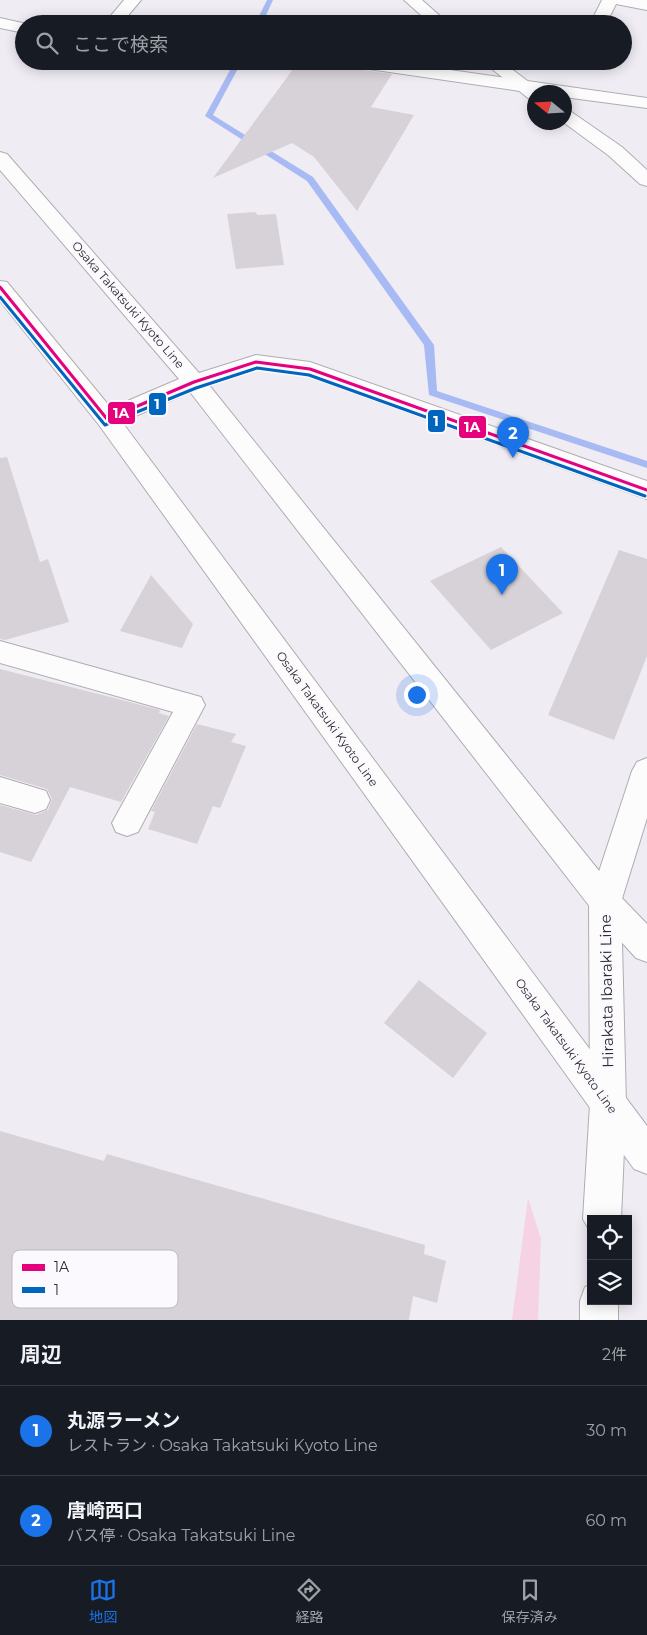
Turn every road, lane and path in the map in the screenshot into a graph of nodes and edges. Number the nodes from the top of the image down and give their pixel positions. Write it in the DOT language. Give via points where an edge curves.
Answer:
graph roads {
  1 [pos="133,0"];
  2 [pos="412,0"];
  3 [pos="610,0"];
  4 [pos="620,0"];
  5 [pos="647,5"];
  6 [pos="120,15"];
  7 [pos="430,15"];
  8 [pos="602,15"];
  9 [pos="0,23"];
  10 [pos="15,26"];
  11 [pos="416,70"];
  12 [pos="502,70"];
  13 [pos="527,89"];
  14 [pos="527,90"];
  15 [pos="572,95"];
  16 [pos="647,103"];
  17 [pos="572,121"];
  18 [pos="1,161"];
  19 [pos="647,180"];
  20 [pos="0,287"];
  21 [pos="194,382"];
  22 [pos="108,419"];
  23 [pos="647,490"];
  24 [pos="0,652"];
  25 [pos="647,771"];
  26 [pos="0,790"];
  27 [pos="34,800"];
  28 [pos="127,823"];
  29 [pos="605,902"];
  30 [pos="647,947"];
  31 [pos="608,1104"];
  32 [pos="647,1156"];
  33 [pos="602,1215"];
  34 [pos="599,1305"];
  35 [pos="598,1320"];
  1 -- 6 [label="main road"];
  2 -- 7 [label="main road"];
  3 -- 8 [label="main road"];
  4 -- 5 [label="main road"];
  9 -- 10 [label="main road"];
  11 -- 14 [label="main road"];
  12 -- 13 [label="main road"];
  15 -- 16 [label="main road"];
  17 -- 19 [label="main road" via="615,151"];
  18 -- 21 [label="main road, Osaka Takatsuki Kyoto Line"];
  20 -- 22 [label="main road, Osaka Takatsuki Kyoto Line"];
  21 -- 22 [label="main road"];
  21 -- 23 [label="main road" via="256,362 310,369"];
  21 -- 29 [label="main road, Osaka Takatsuki Kyoto Line"];
  22 -- 31 [label="main road, Osaka Takatsuki Kyoto Line"];
  24 -- 28 [label="main road" via="191,705"];
  25 -- 29 [label="main road, Hirakata Ibaraki Line"];
  26 -- 27 [label="main road"];
  29 -- 30 [label="main road, Osaka Takatsuki Kyoto Line"];
  29 -- 31 [label="main road, Hirakata Ibaraki Line"];
  31 -- 32 [label="main road, Osaka Takatsuki Kyoto Line"];
  31 -- 33 [label="main road, Hirakata Ibaraki Line"];
  34 -- 35 [label="main road"];
}
